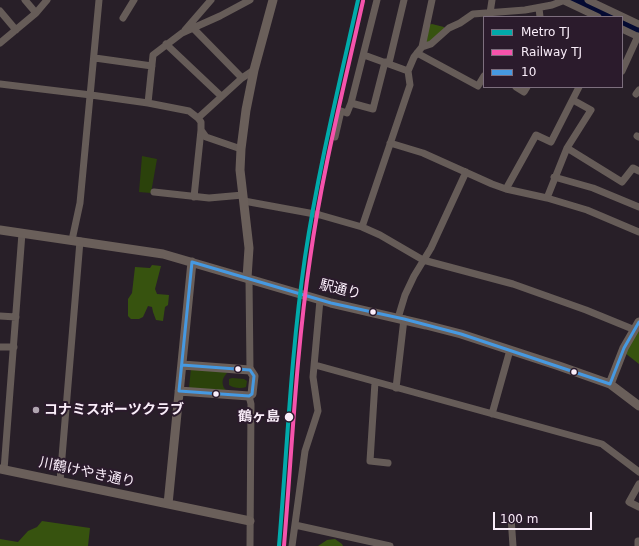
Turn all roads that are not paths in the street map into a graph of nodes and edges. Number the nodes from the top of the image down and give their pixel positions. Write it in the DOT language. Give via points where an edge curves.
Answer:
graph roads {
  1 [pos="25,0"];
  2 [pos="47,0"];
  3 [pos="99,0"];
  4 [pos="134,0"];
  5 [pos="211,0"];
  6 [pos="250,0"];
  7 [pos="377,0"];
  8 [pos="404,0"];
  9 [pos="432,0"];
  10 [pos="492,0"];
  11 [pos="564,0"];
  12 [pos="588,0"];
  13 [pos="270,2"];
  14 [pos="539,8"];
  15 [pos="0,11"];
  16 [pos="36,12"];
  17 [pos="490,13"];
  18 [pos="540,16"];
  19 [pos="596,16"];
  20 [pos="622,16"];
  21 [pos="623,16"];
  22 [pos="123,18"];
  23 [pos="639,24"];
  24 [pos="193,28"];
  25 [pos="623,29"];
  26 [pos="16,30"];
  27 [pos="182,32"];
  28 [pos="638,36"];
  29 [pos="0,43"];
  30 [pos="166,44"];
  31 [pos="420,50"];
  32 [pos="364,56"];
  33 [pos="95,58"];
  34 [pos="387,63"];
  35 [pos="152,66"];
  36 [pos="623,69"];
  37 [pos="254,70"];
  38 [pos="408,71"];
  39 [pos="242,78"];
  40 [pos="483,78"];
  41 [pos="0,84"];
  42 [pos="518,88"];
  43 [pos="526,88"];
  44 [pos="579,88"];
  45 [pos="91,95"];
  46 [pos="221,96"];
  47 [pos="573,100"];
  48 [pos="148,103"];
  49 [pos="351,103"];
  50 [pos="198,118"];
  51 [pos="200,130"];
  52 [pos="335,137"];
  53 [pos="390,143"];
  54 [pos="567,148"];
  55 [pos="241,149"];
  56 [pos="639,171"];
  57 [pos="466,172"];
  58 [pos="554,177"];
  59 [pos="506,189"];
  60 [pos="154,192"];
  61 [pos="194,197"];
  62 [pos="244,198"];
  63 [pos="547,198"];
  64 [pos="639,207"];
  65 [pos="362,228"];
  66 [pos="0,230"];
  67 [pos="639,232"];
  68 [pos="22,233"];
  69 [pos="76,240"];
  70 [pos="423,260"];
  71 [pos="192,262"];
  72 [pos="248,278"];
  73 [pos="320,300"];
  74 [pos="0,316"];
  75 [pos="16,317"];
  76 [pos="401,318"];
  77 [pos="637,326"];
  78 [pos="0,347"];
  79 [pos="14,347"];
  80 [pos="510,350"];
  81 [pos="182,365"];
  82 [pos="314,365"];
  83 [pos="250,370"];
  84 [pos="375,382"];
  85 [pos="610,384"];
  86 [pos="396,388"];
  87 [pos="180,391"];
  88 [pos="249,396"];
  89 [pos="639,406"];
  90 [pos="492,414"];
  91 [pos="388,463"];
  92 [pos="2,469"];
  93 [pos="639,472"];
  94 [pos="60,482"];
  95 [pos="639,484"];
  96 [pos="168,504"];
  97 [pos="639,507"];
  98 [pos="511,517"];
  99 [pos="250,521"];
  100 [pos="295,525"];
  101 [pos="250,546"];
  102 [pos="292,546"];
  103 [pos="390,546"];
  104 [pos="513,546"];
  1 -- 16 [label="street"];
  2 -- 16 [label="street"];
  3 -- 33 [label="street"];
  4 -- 22 [label="street"];
  5 -- 27 [label="street"];
  6 -- 24 [label="street"];
  7 -- 32 [label="street"];
  8 -- 34 [label="street"];
  9 -- 31 [label="street"];
  10 -- 17 [label="street"];
  11 -- 14 [label="street"];
  11 -- 19 [label="street"];
  12 -- 20 [label="street"];
  13 -- 37 [label="street"];
  14 -- 17 [label="street"];
  14 -- 18 [label="street"];
  15 -- 26 [label="street"];
  16 -- 26 [label="street"];
  17 -- 31 [label="street" via="472,14"];
  21 -- 23 [label="street"];
  24 -- 27 [label="street"];
  24 -- 39 [label="street"];
  25 -- 28 [label="street"];
  26 -- 29 [label="street"];
  27 -- 30 [label="street"];
  28 -- 36 [label="street"];
  30 -- 35 [label="street" via="154,55"];
  30 -- 46 [label="street"];
  31 -- 38 [label="street"];
  31 -- 40 [label="street" via="478,86"];
  32 -- 34 [label="street"];
  32 -- 49 [label="street"];
  33 -- 35 [label="street"];
  33 -- 45 [label="street"];
  34 -- 38 [label="street"];
  34 -- 49 [label="street" via="373,109"];
  35 -- 48 [label="street"];
  37 -- 39 [label="street"];
  37 -- 55 [label="street"];
  38 -- 53 [label="street" via="410,85"];
  39 -- 46 [label="street"];
  41 -- 45 [label="street"];
  42 -- 43 [label="street" via="524,92"];
  44 -- 47 [label="street"];
  45 -- 48 [label="street"];
  45 -- 69 [label="street"];
  46 -- 50 [label="street"];
  47 -- 54 [label="street" via="591,110"];
  47 -- 59 [label="street" via="550,142 536,135"];
  48 -- 50 [label="street" via="189,111"];
  49 -- 52 [label="street" via="347,113 342,111"];
  50 -- 51 [label="street" via="201,122"];
  51 -- 55 [label="street" via="206,137"];
  51 -- 61 [label="street"];
  53 -- 57 [label="street" via="423,153"];
  53 -- 65 [label="street"];
  54 -- 56 [label="street" via="622,182 633,168"];
  54 -- 58 [label="street"];
  55 -- 62 [label="street" via="240,170"];
  57 -- 59 [label="street"];
  57 -- 70 [label="street"];
  58 -- 63 [label="street"];
  58 -- 64 [label="street" via="593,188"];
  59 -- 63 [label="street"];
  60 -- 61 [label="street"];
  61 -- 62 [label="street"];
  62 -- 65 [label="street" via="320,214"];
  62 -- 72 [label="street" via="249,248"];
  63 -- 67 [label="street"];
  65 -- 70 [label="street" via="380,235"];
  66 -- 68 [label="street, 駅通り"];
  68 -- 69 [label="street, 駅通り"];
  68 -- 75 [label="street"];
  69 -- 71 [label="street, 駅通り" via="163,254"];
  69 -- 94 [label="street"];
  70 -- 76 [label="street" via="405,295"];
  70 -- 77 [label="street" via="519,286"];
  71 -- 72 [label="street, 駅通り"];
  71 -- 81 [label="street"];
  72 -- 73 [label="street, 駅通り"];
  72 -- 83 [label="street"];
  73 -- 76 [label="street, 駅通り"];
  73 -- 82 [label="street"];
  74 -- 75 [label="street"];
  75 -- 79 [label="street"];
  76 -- 80 [label="street, 駅通り"];
  76 -- 86 [label="street"];
  77 -- 85 [label="street" via="624,348"];
  78 -- 79 [label="street"];
  79 -- 92 [label="street"];
  80 -- 85 [label="street, 駅通り"];
  80 -- 90 [label="street"];
  81 -- 83 [label="street"];
  81 -- 87 [label="street"];
  82 -- 84 [label="street"];
  82 -- 100 [label="street" via="318,411 305,451"];
  83 -- 88 [label="street" via="254,376 253,393"];
  84 -- 86 [label="street"];
  84 -- 91 [label="street" via="370,461"];
  85 -- 89 [label="street, 駅通り"];
  86 -- 90 [label="street"];
  87 -- 88 [label="street"];
  87 -- 96 [label="street"];
  88 -- 99 [label="street"];
  90 -- 93 [label="street" via="602,444"];
  92 -- 94 [label="street, 川鶴けやき通り"];
  94 -- 96 [label="street, 川鶴けやき通り"];
  95 -- 97 [label="street" via="629,502"];
  96 -- 99 [label="street, 川鶴けやき通り"];
  98 -- 104 [label="street"];
  99 -- 101 [label="street"];
  100 -- 102 [label="street"];
  100 -- 103 [label="street"];
}
